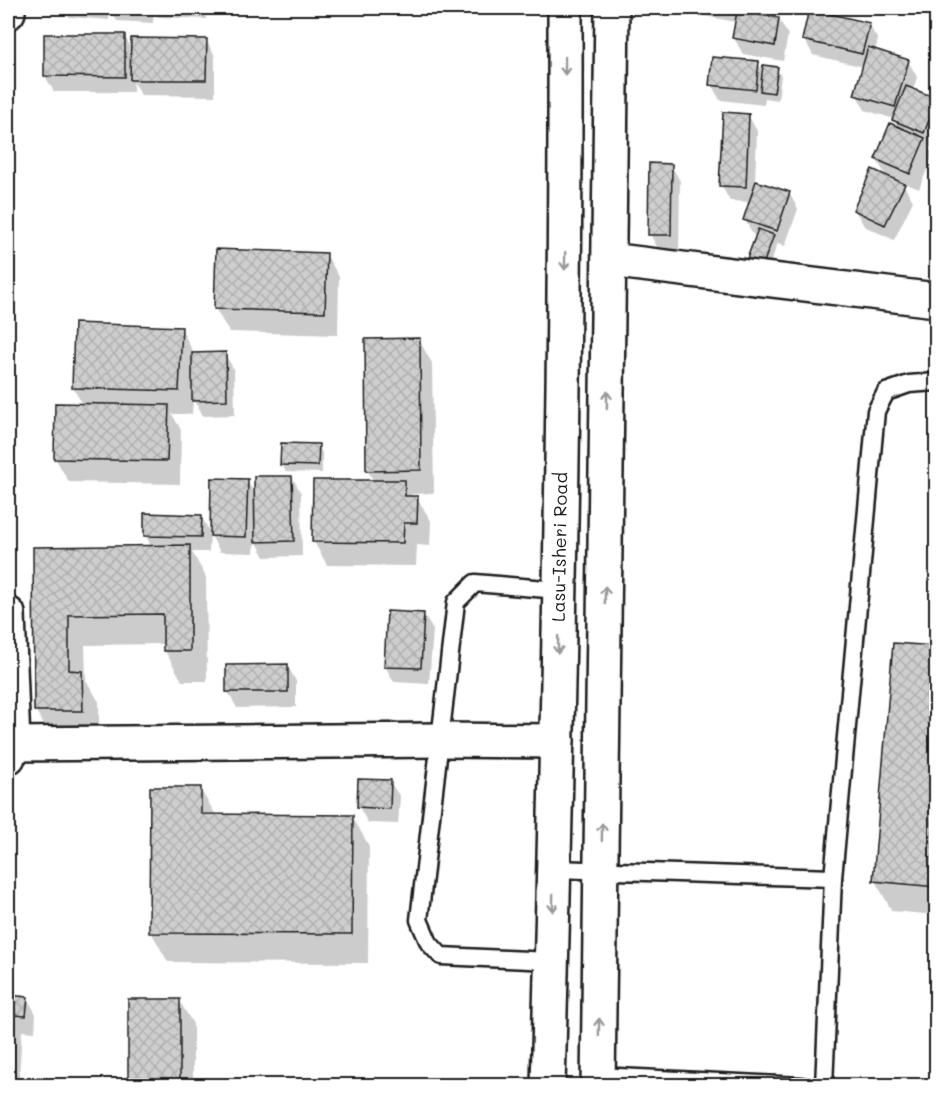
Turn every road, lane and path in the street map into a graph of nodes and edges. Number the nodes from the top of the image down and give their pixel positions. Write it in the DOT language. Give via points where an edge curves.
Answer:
graph roads {
  1 [pos="565,8"];
  2 [pos="612,8"];
  3 [pos="609,260"];
  4 [pos="936,300"];
  5 [pos="936,382"];
  6 [pos="559,590"];
  7 [pos="8,614"];
  8 [pos="441,740"];
  9 [pos="556,741"];
  10 [pos="10,751"];
  11 [pos="554,869"];
  12 [pos="601,870"];
  13 [pos="833,878"];
  14 [pos="551,961"];
  15 [pos="598,1081"];
  16 [pos="548,1086"];
  17 [pos="802,1086"];
  18 [pos="824,1086"];
  1 -- 6 [label="main road, Lasu-Isheri Road, one-way"];
  2 -- 3 [label="main road"];
  3 -- 4 [label="main road"];
  12 -- 3 [label="main road, one-way"];
  5 -- 13 [label="lane" via="909,384 886,392 876,411"];
  6 -- 8 [label="lane" via="475,584 456,602"];
  6 -- 9 [label="main road, Lasu-Isheri Road, one-way"];
  7 -- 10 [label="main road"];
  8 -- 9 [label="main road"];
  8 -- 10 [label="main road"];
  8 -- 14 [label="lane" via="419,920 429,943 441,956"];
  9 -- 11 [label="main road, Lasu-Isheri Road"];
  11 -- 12 [label="lane"];
  11 -- 14 [label="main road, Lasu-Isheri Road, one-way"];
  12 -- 13 [label="lane"];
  15 -- 12 [label="main road, one-way"];
  13 -- 18 [label="lane"];
  14 -- 16 [label="main road, Lasu-Isheri Road"];
  15 -- 17 [label="lane"];
}
